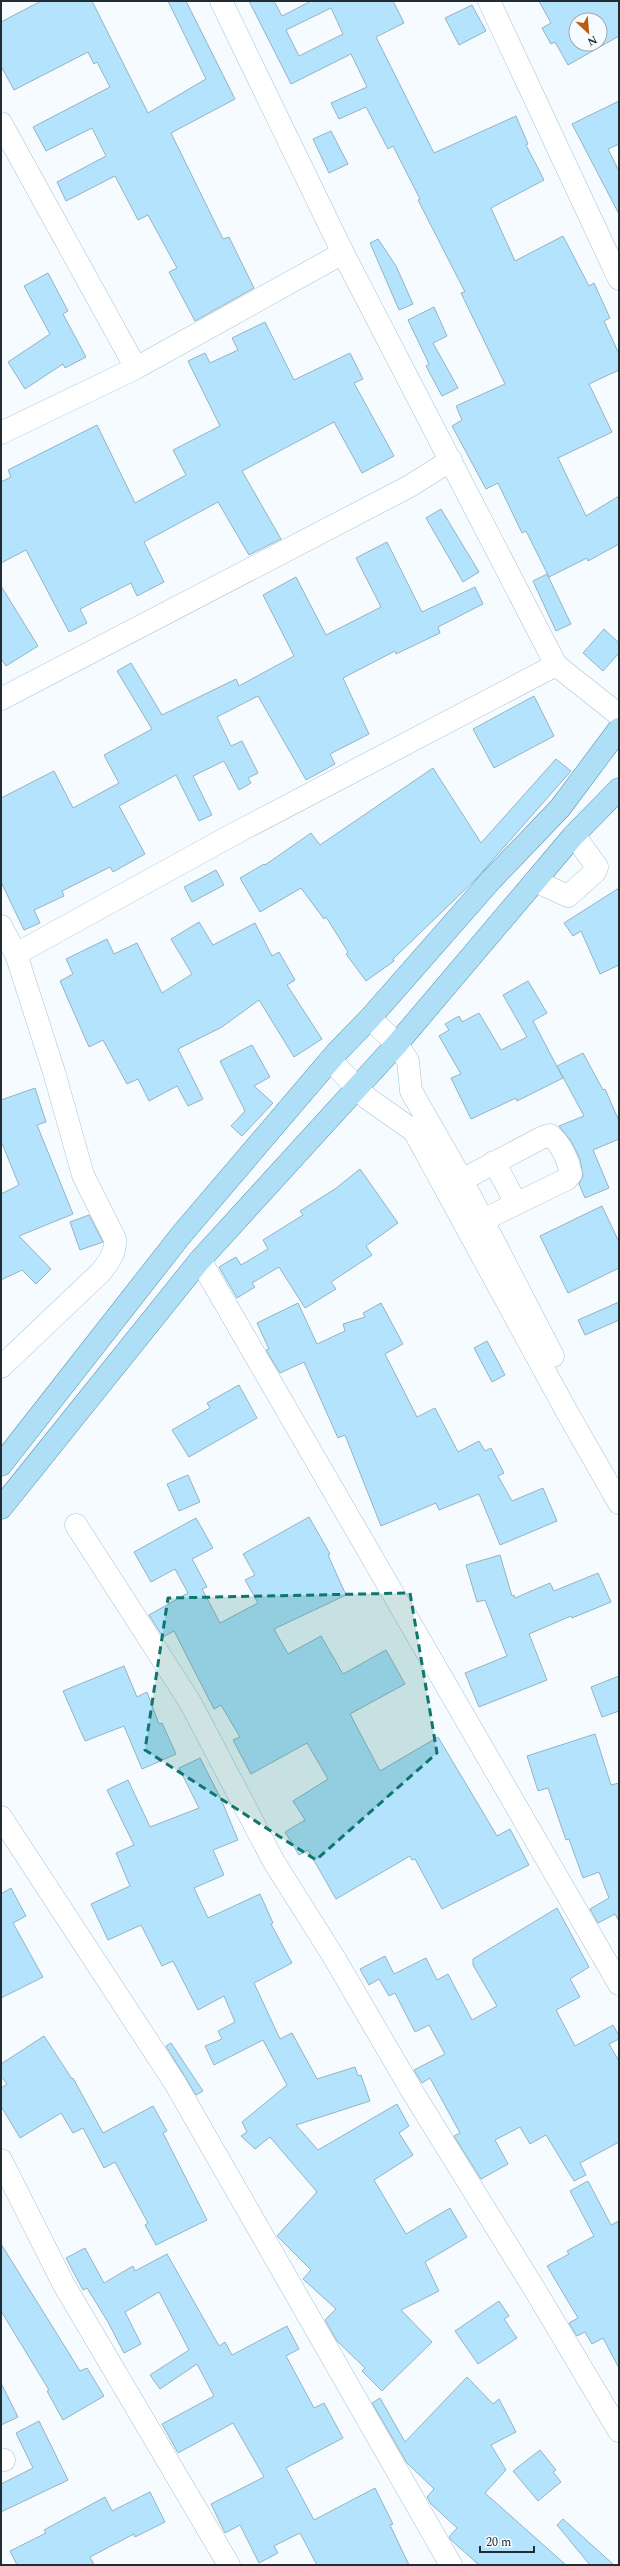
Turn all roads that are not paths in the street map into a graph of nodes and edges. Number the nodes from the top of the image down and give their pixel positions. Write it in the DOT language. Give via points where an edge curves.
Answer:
graph roads {
  1 [pos="221,1"];
  2 [pos="489,1"];
  3 [pos="1,123"];
  4 [pos="343,253"];
  5 [pos="619,279"];
  6 [pos="136,368"];
  7 [pos="1,433"];
  8 [pos="451,460"];
  9 [pos="556,665"];
  10 [pos="1,699"];
  11 [pos="619,715"];
  12 [pos="619,729"];
  13 [pos="619,789"];
  14 [pos="574,835"];
  15 [pos="535,880"];
  16 [pos="1,926"];
  17 [pos="16,954"];
  18 [pos="370,1018"];
  19 [pos="396,1044"];
  20 [pos="330,1060"];
  21 [pos="356,1088"];
  22 [pos="494,1162"];
  23 [pos="462,1180"];
  24 [pos="516,1203"];
  25 [pos="483,1220"];
  26 [pos="200,1260"];
  27 [pos="495,1262"];
  28 [pos="1,1367"];
  29 [pos="1,1465"];
  30 [pos="619,1474"];
  31 [pos="619,1502"];
  32 [pos="1,1508"];
  33 [pos="76,1525"];
  34 [pos="1,1817"];
  35 [pos="619,1984"];
  36 [pos="1,2160"];
  37 [pos="619,2432"];
  38 [pos="229,2565"];
  39 [pos="451,2565"];
  1 -- 4 [label="street"];
  2 -- 5 [label="street"];
  3 -- 6 [label="street"];
  4 -- 6 [label="street"];
  4 -- 8 [label="street"];
  6 -- 7 [label="street"];
  8 -- 9 [label="street"];
  8 -- 10 [label="street" via="410,486"];
  9 -- 11 [label="street"];
  9 -- 17 [label="street" via="230,836"];
  12 -- 18 [label="main road" via="560,808 492,879"];
  13 -- 14 [label="main road"];
  14 -- 15 [label="main road"];
  14 -- 15 [label="street" via="594,860 597,867 595,872 568,896"];
  15 -- 19 [label="main road"];
  16 -- 17 [label="street"];
  17 -- 28 [label="street" via="54,1072 83,1175 114,1239 115,1247 112,1257 101,1272"];
  18 -- 19 [label="street"];
  18 -- 20 [label="main road"];
  19 -- 21 [label="main road"];
  19 -- 23 [label="street" via="408,1061 411,1091"];
  20 -- 21 [label="street"];
  20 -- 29 [label="main road" via="181,1234"];
  21 -- 26 [label="main road"];
  21 -- 27 [label="street" via="414,1131"];
  22 -- 23 [label="street"];
  22 -- 24 [label="street"];
  22 -- 24 [label="street" via="543,1137 550,1135 557,1141 571,1174 566,1179"];
  23 -- 25 [label="street"];
  24 -- 25 [label="street"];
  25 -- 27 [label="street"];
  26 -- 32 [label="main road"];
  26 -- 35 [label="street"];
  27 -- 30 [label="street"];
  27 -- 31 [label="street"];
  33 -- 37 [label="street" via="190,1702 274,1862 336,1959 412,2091"];
  34 -- 39 [label="street" via="175,2083"];
  36 -- 38 [label="street" via="64,2285"];
}
